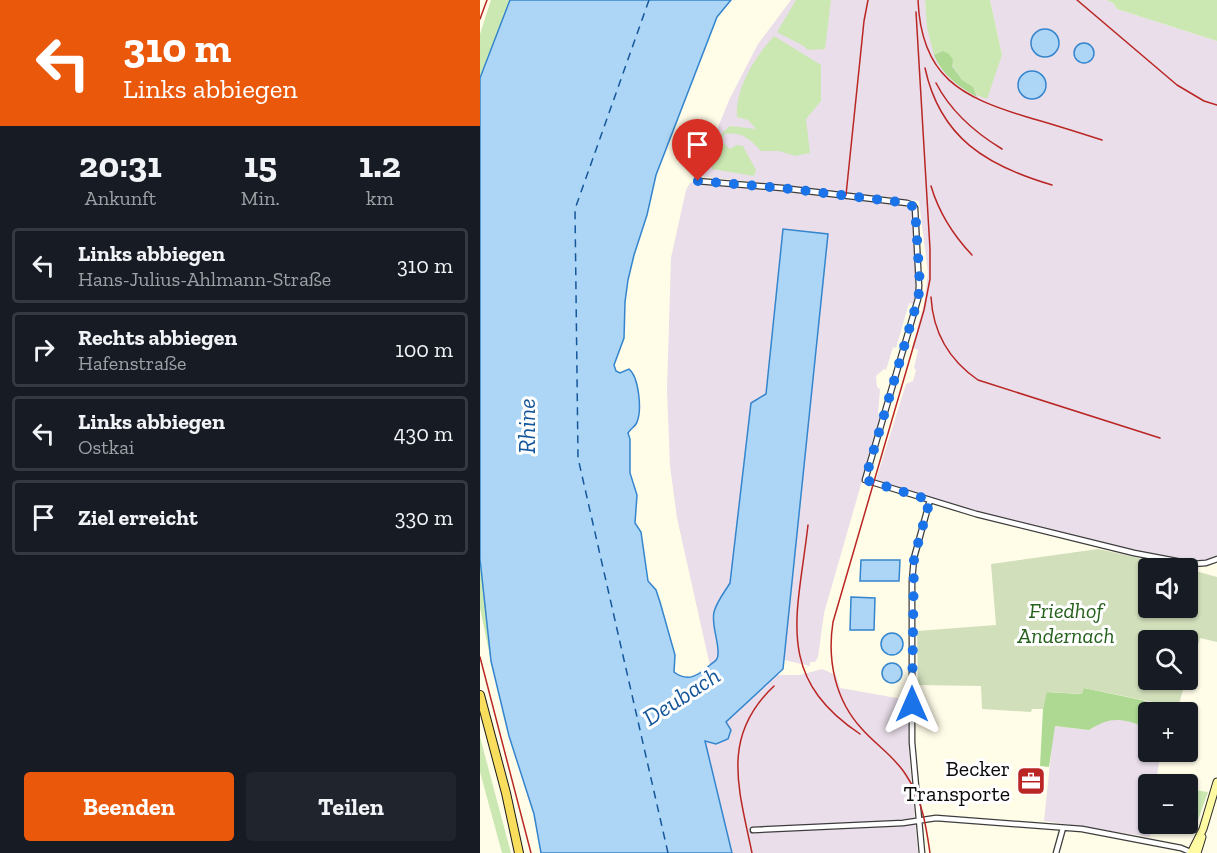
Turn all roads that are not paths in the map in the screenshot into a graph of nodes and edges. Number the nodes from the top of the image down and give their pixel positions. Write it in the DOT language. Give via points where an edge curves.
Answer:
graph roads {
  1 [pos="698,181"];
  2 [pos="930,500"];
  3 [pos="1217,559"];
  4 [pos="480,695"];
  5 [pos="1217,782"];
  6 [pos="918,820"];
  7 [pos="1063,828"];
  8 [pos="753,830"];
  9 [pos="1194,851"];
  10 [pos="519,853"];
  11 [pos="922,853"];
  12 [pos="1056,853"];
  1 -- 2 [label="street" via="913,205 918,299 865,480"];
  2 -- 3 [label="street" via="1134,553 1192,564"];
  2 -- 6 [label="street" via="914,558 912,581 912,742"];
  4 -- 10 [label="main road"];
  5 -- 9 [label="street"];
  6 -- 7 [label="street"];
  6 -- 8 [label="street"];
  6 -- 11 [label="street"];
  7 -- 9 [label="street"];
  7 -- 12 [label="street"];
}
